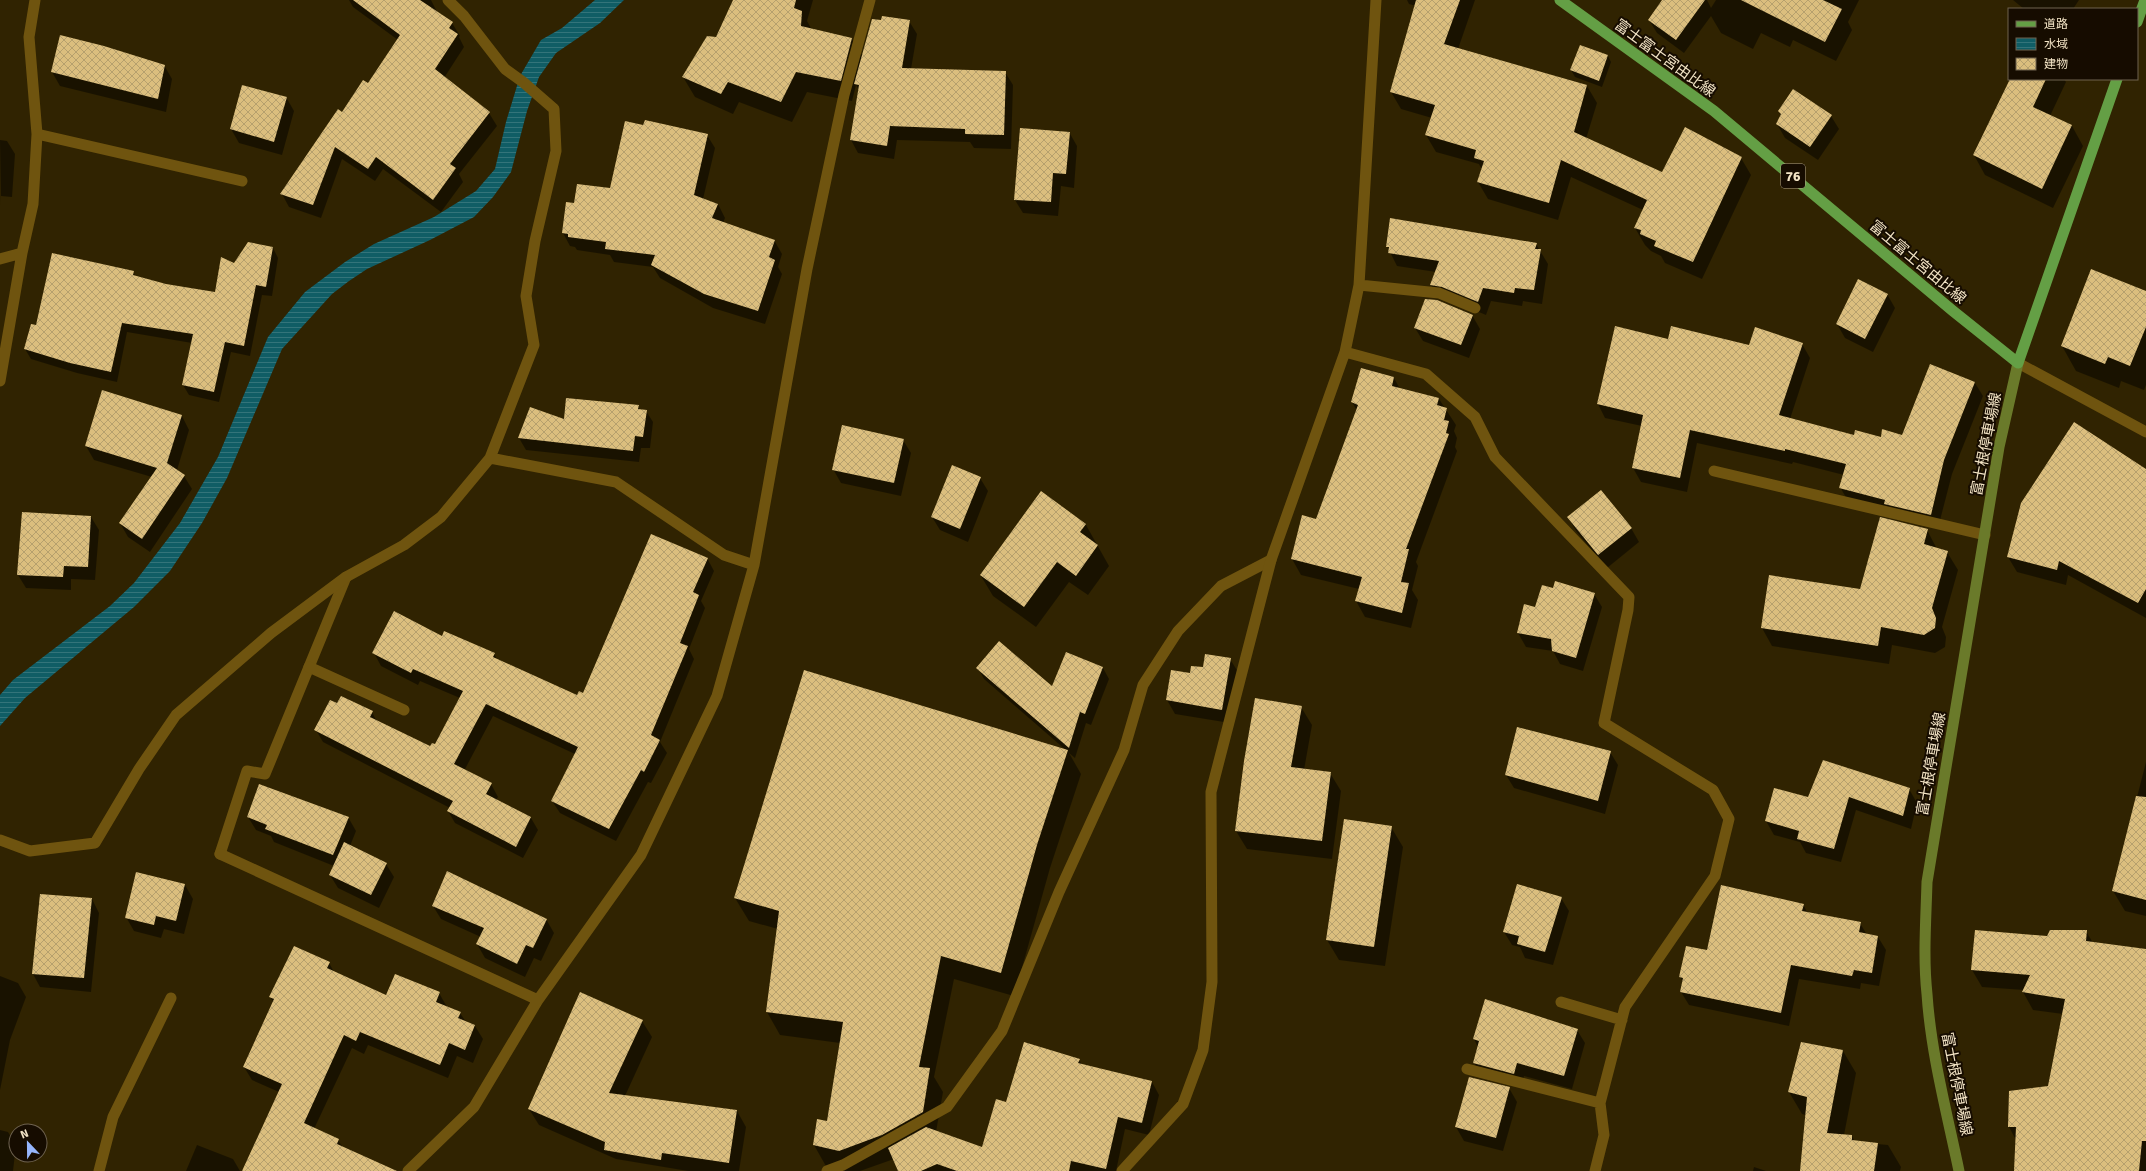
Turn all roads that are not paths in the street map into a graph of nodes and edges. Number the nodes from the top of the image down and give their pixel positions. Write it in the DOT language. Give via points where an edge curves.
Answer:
graph roads {
  1 [pos="35,0"];
  2 [pos="448,0"];
  3 [pos="870,0"];
  4 [pos="1376,0"];
  5 [pos="1560,0"];
  6 [pos="2145,0"];
  7 [pos="2138,19"];
  8 [pos="2117,80"];
  9 [pos="37,134"];
  10 [pos="242,181"];
  11 [pos="22,252"];
  12 [pos="0,259"];
  13 [pos="1359,285"];
  14 [pos="1474,308"];
  15 [pos="1345,352"];
  16 [pos="2018,363"];
  17 [pos="0,382"];
  18 [pos="2146,432"];
  19 [pos="490,458"];
  20 [pos="1714,471"];
  21 [pos="1985,535"];
  22 [pos="1271,560"];
  23 [pos="754,565"];
  24 [pos="346,577"];
  25 [pos="309,666"];
  26 [pos="404,710"];
  27 [pos="0,840"];
  28 [pos="171,998"];
  29 [pos="538,1000"];
  30 [pos="1561,1002"];
  31 [pos="1622,1020"];
  32 [pos="1467,1069"];
  33 [pos="1600,1103"];
  34 [pos="99,1171"];
  35 [pos="408,1171"];
  36 [pos="827,1171"];
  37 [pos="1122,1171"];
  38 [pos="1594,1171"];
  39 [pos="1959,1171"];
  1 -- 9 [label="street" via="29,37"];
  2 -- 19 [label="street" via="464,16 505,69 554,109 556,151 535,240 526,296 534,345"];
  3 -- 23 [label="street" via="844,95 809,262"];
  4 -- 13 [label="street"];
  5 -- 16 [label="main road, 富士富士宮由比線 / 76" via="1714,111 1952,311"];
  6 -- 7 [label="main road"];
  8 -- 16 [label="main road"];
  9 -- 10 [label="street"];
  9 -- 11 [label="street" via="33,204"];
  11 -- 12 [label="street"];
  11 -- 17 [label="street"];
  13 -- 14 [label="street" via="1439,292"];
  13 -- 15 [label="street"];
  15 -- 22 [label="street"];
  15 -- 31 [label="street" via="1426,374 1476,418 1495,457 1629,597 1604,723 1713,790 1728,819 1715,876 1625,1007"];
  16 -- 18 [label="street"];
  16 -- 21 [label="main road, 富士根停車場線" via="1999,447"];
  19 -- 23 [label="street" via="616,482 724,555"];
  19 -- 24 [label="street" via="441,517 404,545"];
  20 -- 21 [label="street"];
  21 -- 39 [label="main road, 富士根停車場線" via="1927,882 1927,995 1934,1047"];
  22 -- 36 [label="street" via="1221,586 1178,631 1143,686 1124,750 1059,892 1002,1031 947,1107 843,1165"];
  22 -- 37 [label="street" via="1212,792 1212,982 1203,1050 1183,1104"];
  23 -- 29 [label="street" via="717,696 641,855"];
  24 -- 25 [label="street"];
  24 -- 27 [label="street" via="271,633 176,715 139,769 95,843 30,851"];
  25 -- 26 [label="street"];
  25 -- 29 [label="street" via="265,774 247,772 220,854"];
  28 -- 34 [label="street" via="113,1116"];
  29 -- 35 [label="street" via="474,1108"];
  30 -- 31 [label="street"];
  31 -- 33 [label="street"];
  32 -- 33 [label="street"];
  33 -- 38 [label="street" via="1604,1135"];
}
